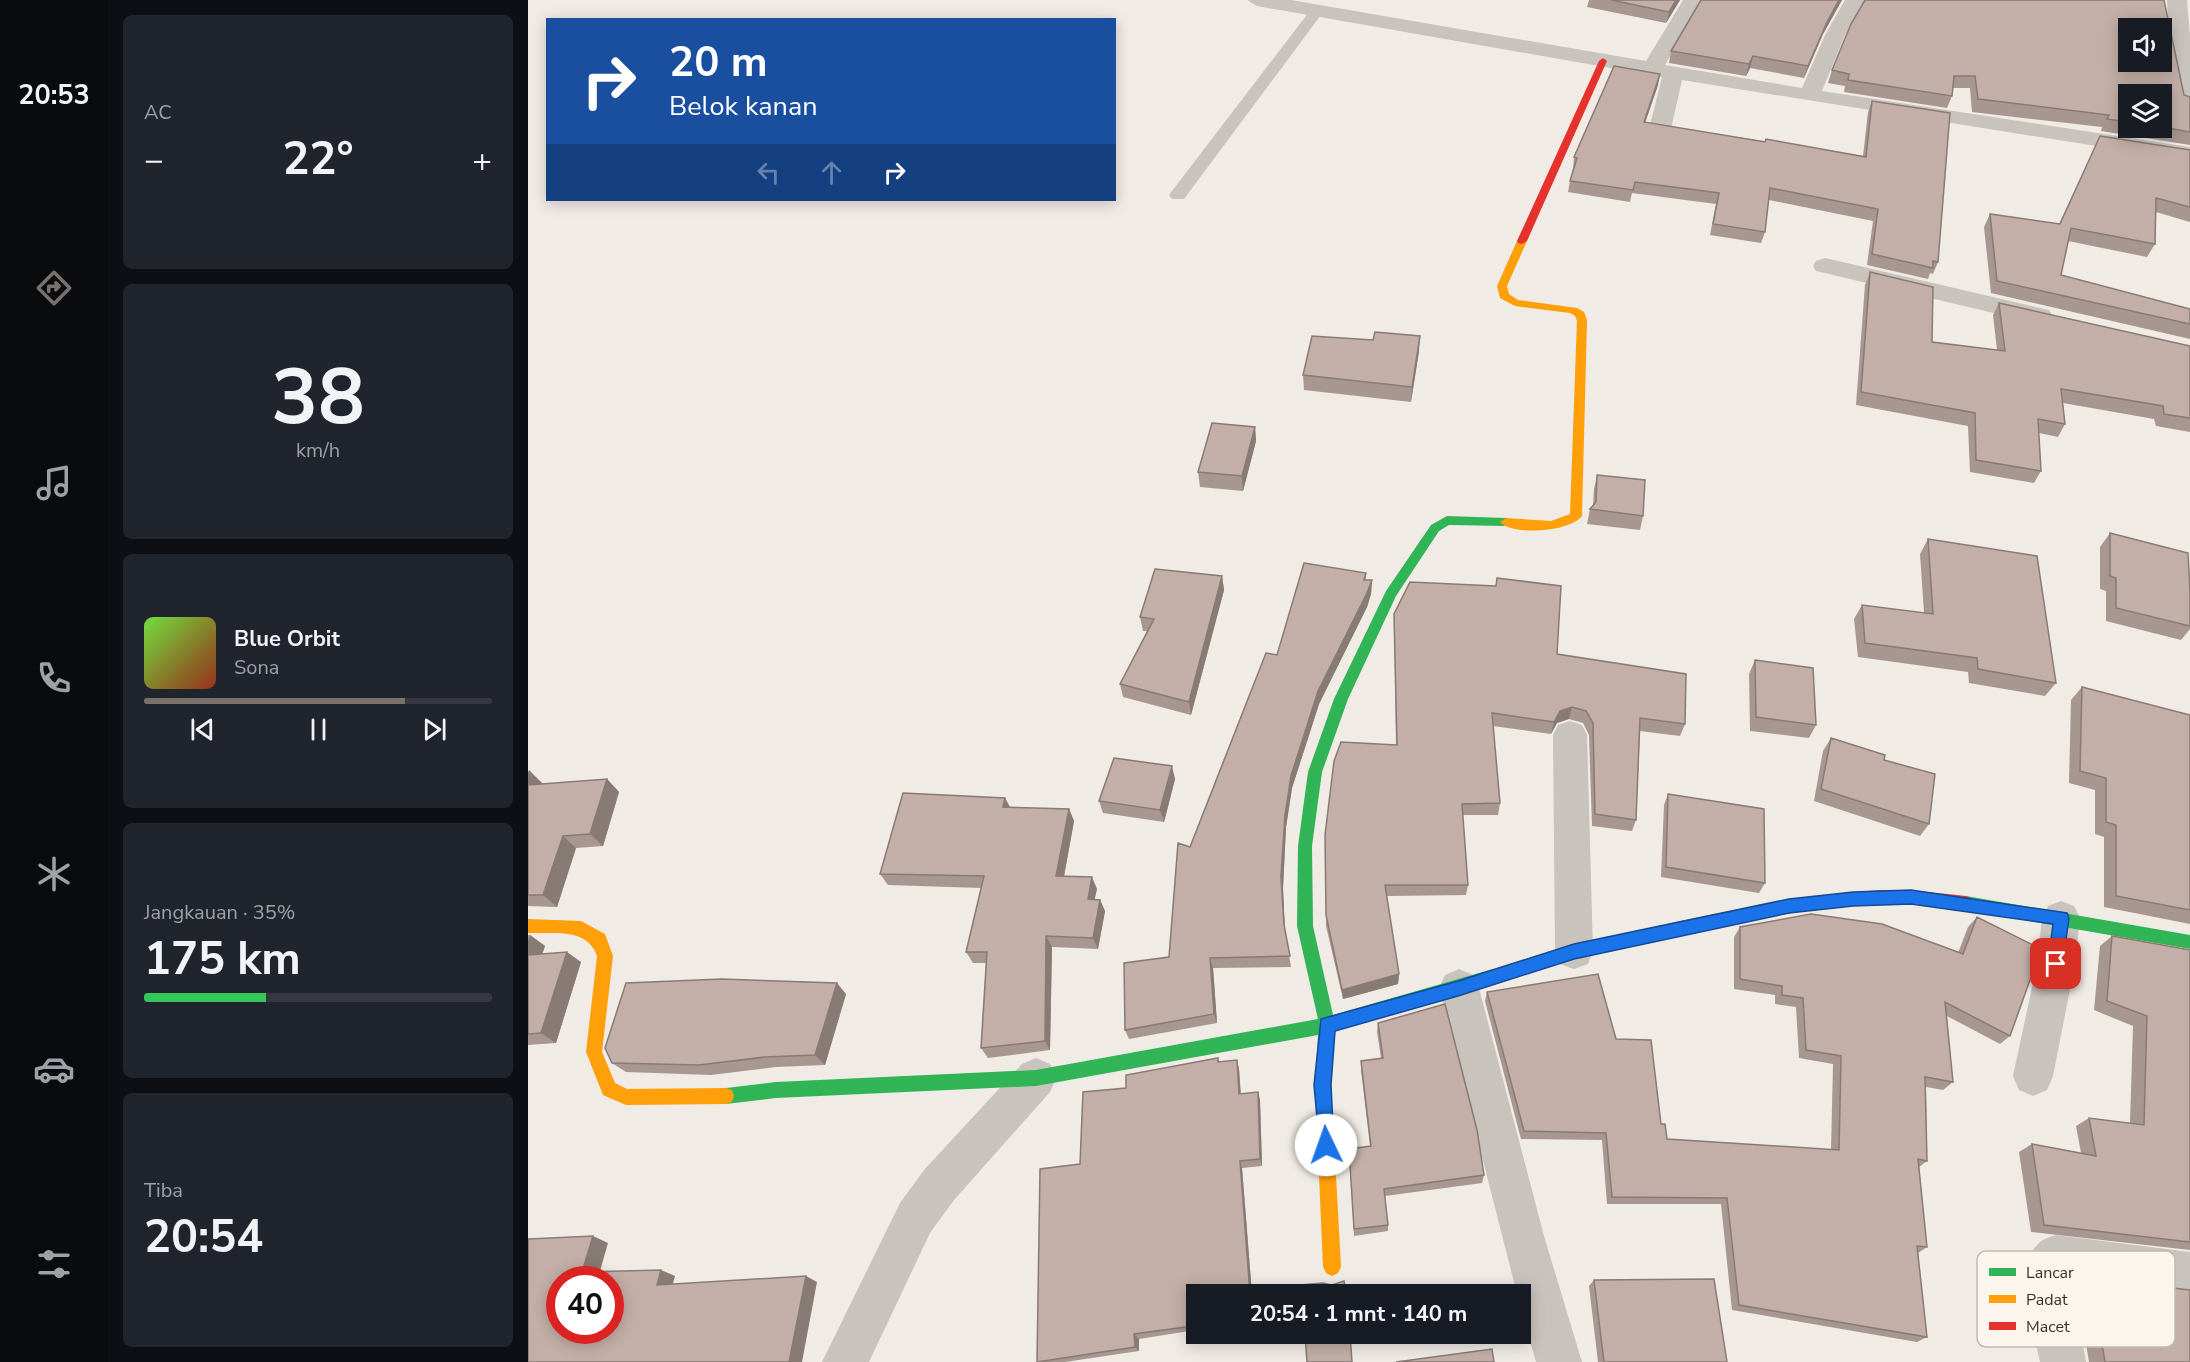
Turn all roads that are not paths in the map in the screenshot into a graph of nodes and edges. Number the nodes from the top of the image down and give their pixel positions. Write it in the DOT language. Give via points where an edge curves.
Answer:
graph roads {
  1 [pos="1257,0"];
  2 [pos="1693,0"];
  3 [pos="1856,0"];
  4 [pos="2174,0"];
  5 [pos="1317,11"];
  6 [pos="1603,61"];
  7 [pos="1664,70"];
  8 [pos="1809,96"];
  9 [pos="2190,99"];
  10 [pos="1660,129"];
  11 [pos="2190,154"];
  12 [pos="1178,195"];
  13 [pos="1825,266"];
  14 [pos="2068,322"];
  15 [pos="1570,735"];
  16 [pos="2061,918"];
  17 [pos="528,926"];
  18 [pos="2190,942"];
  19 [pos="1574,951"];
  20 [pos="1458,988"];
  21 [pos="1327,1025"];
  22 [pos="2033,1076"];
  23 [pos="1036,1078"];
  24 [pos="1332,1267"];
  25 [pos="2175,1272"];
  26 [pos="2190,1274"];
  27 [pos="2060,1347"];
  28 [pos="845,1362"];
  29 [pos="1559,1362"];
  30 [pos="2063,1362"];
  1 -- 5 [label="street"];
  2 -- 7 [label="street"];
  3 -- 8 [label="street" via="1835,35"];
  4 -- 9 [label="street"];
  5 -- 6 [label="street"];
  5 -- 12 [label="lane"];
  6 -- 7 [label="street"];
  6 -- 21 [label="street" via="1502,286 1510,301 1573,310 1582,320 1575,516 1569,522 1549,526 1447,520 1427,537 1391,594 1341,699 1314,772 1305,846 1305,926"];
  7 -- 8 [label="street"];
  7 -- 10 [label="street"];
  8 -- 11 [label="street"];
  13 -- 14 [label="street"];
  15 -- 19 [label="street"];
  16 -- 18 [label="street"];
  16 -- 19 [label="street" via="1911,897 1853,899 1789,906"];
  16 -- 22 [label="street" via="2056,964"];
  17 -- 23 [label="street" via="581,928 599,939 605,956 594,1052 609,1089 618,1095 711,1098 776,1090"];
  19 -- 20 [label="street"];
  20 -- 21 [label="street"];
  20 -- 29 [label="street"];
  21 -- 23 [label="street"];
  21 -- 24 [label="street" via="1323,1085"];
  23 -- 28 [label="street" via="939,1185 915,1218"];
  25 -- 26 [label="street"];
  27 -- 30 [label="street"];
}
